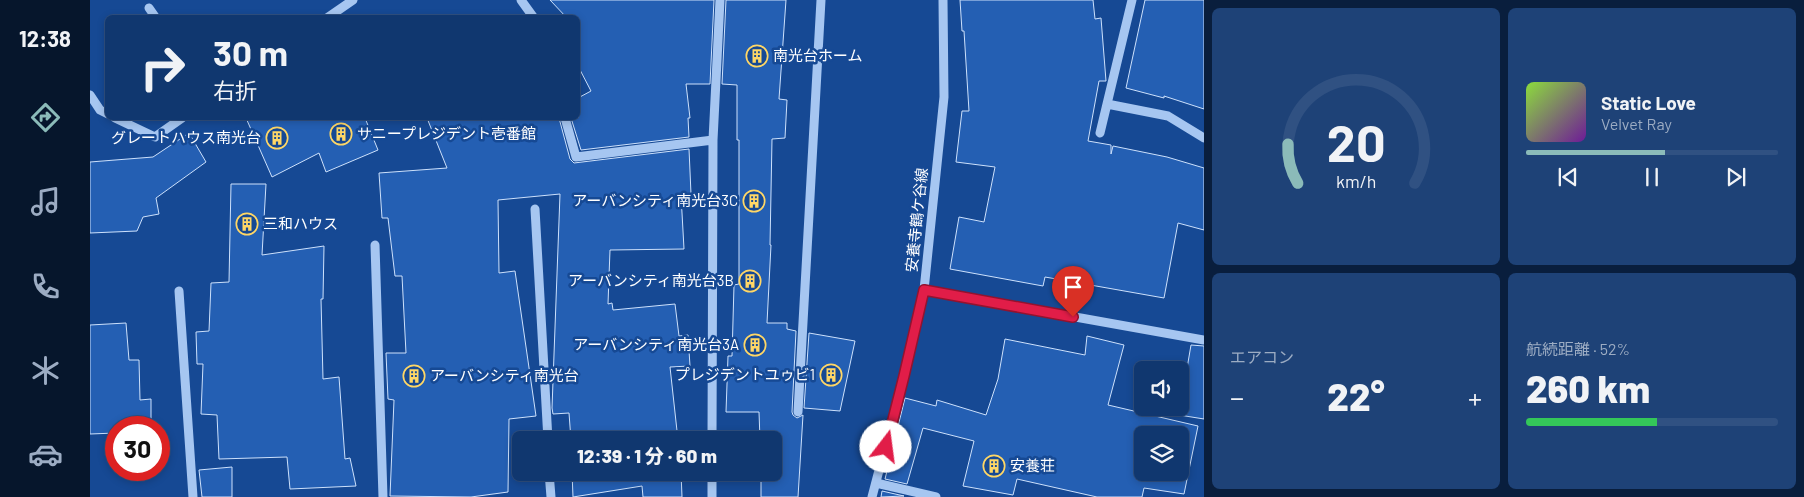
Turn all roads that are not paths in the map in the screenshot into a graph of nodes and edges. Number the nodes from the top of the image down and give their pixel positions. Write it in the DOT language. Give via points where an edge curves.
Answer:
graph roads {
  1 [pos="353,0"];
  2 [pos="521,0"];
  3 [pos="720,0"];
  4 [pos="822,0"];
  5 [pos="944,0"];
  6 [pos="1132,0"];
  7 [pos="149,8"];
  8 [pos="154,15"];
  9 [pos="331,15"];
  10 [pos="532,15"];
  11 [pos="90,95"];
  12 [pos="1107,104"];
  13 [pos="105,112"];
  14 [pos="119,120"];
  15 [pos="179,120"];
  16 [pos="566,120"];
  17 [pos="1100,133"];
  18 [pos="1204,138"];
  19 [pos="713,140"];
  20 [pos="536,209"];
  21 [pos="375,245"];
  22 [pos="924,290"];
  23 [pos="179,291"];
  24 [pos="1204,340"];
  25 [pos="798,412"];
  26 [pos="548,431"];
  27 [pos="712,431"];
  28 [pos="550,481"];
  29 [pos="712,481"];
  30 [pos="876,483"];
  31 [pos="193,497"];
  32 [pos="383,497"];
  33 [pos="551,497"];
  34 [pos="712,497"];
  35 [pos="872,497"];
  36 [pos="936,497"];
  1 -- 9 [label="street"];
  2 -- 10 [label="street"];
  3 -- 19 [label="street"];
  4 -- 25 [label="street"];
  5 -- 22 [label="street, 安養寺鶴ケ谷線" via="944,97"];
  6 -- 12 [label="street"];
  7 -- 8 [label="street"];
  11 -- 13 [label="street"];
  12 -- 17 [label="street"];
  12 -- 18 [label="street" via="1168,116"];
  14 -- 15 [label="street" via="155,137"];
  16 -- 19 [label="street" via="576,157"];
  19 -- 27 [label="street"];
  20 -- 26 [label="street"];
  21 -- 32 [label="street"];
  22 -- 24 [label="street"];
  22 -- 30 [label="street, 安養寺鶴ケ谷線"];
  23 -- 31 [label="street"];
  28 -- 33 [label="street"];
  29 -- 34 [label="street"];
  30 -- 35 [label="street, 安養寺鶴ケ谷線"];
  30 -- 36 [label="street"];
}
